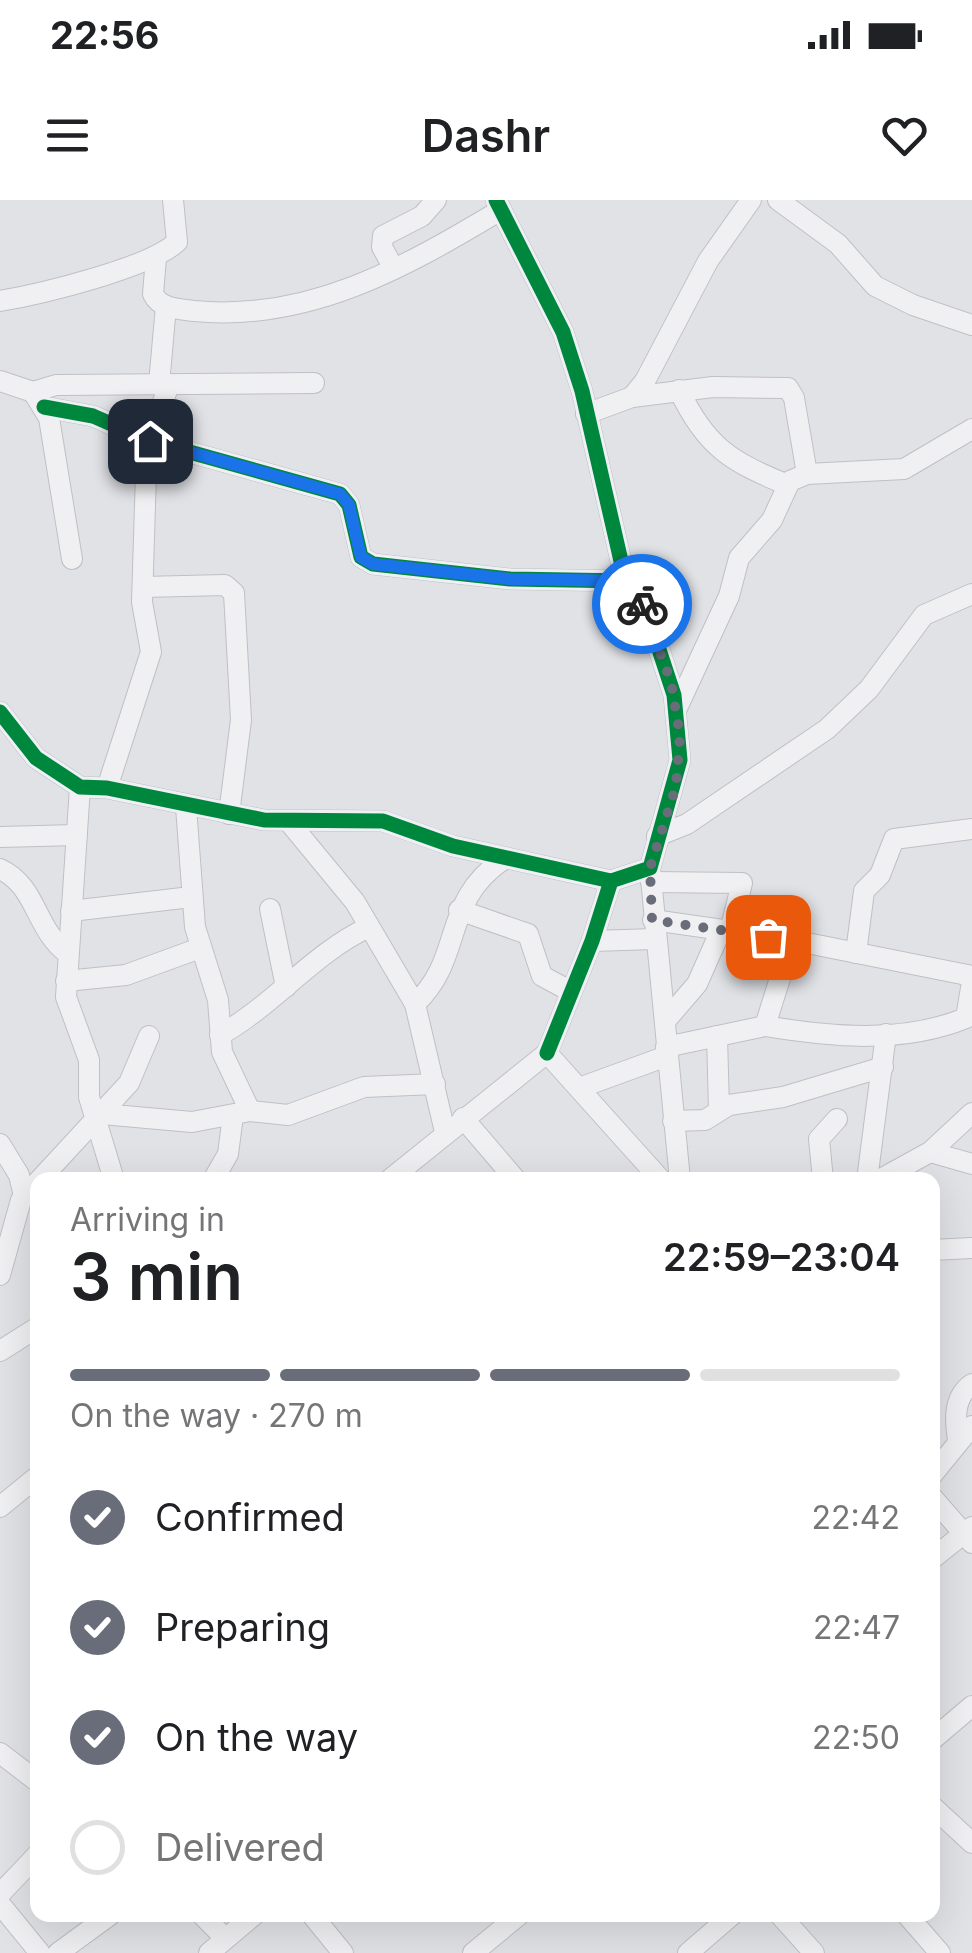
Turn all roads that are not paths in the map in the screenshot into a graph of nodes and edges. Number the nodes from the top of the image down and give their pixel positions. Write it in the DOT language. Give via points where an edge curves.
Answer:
graph roads {
  1 [pos="173,200"];
  2 [pos="436,200"];
  3 [pos="751,200"];
  4 [pos="778,200"];
  5 [pos="498,206"];
  6 [pos="156,258"];
  7 [pos="394,269"];
  8 [pos="0,301"];
  9 [pos="166,306"];
  10 [pos="972,325"];
  11 [pos="0,381"];
  12 [pos="314,383"];
  13 [pos="164,384"];
  14 [pos="678,390"];
  15 [pos="632,397"];
  16 [pos="39,399"];
  17 [pos="586,414"];
  18 [pos="972,429"];
  19 [pos="150,441"];
  20 [pos="807,474"];
  21 [pos="788,485"];
  22 [pos="72,559"];
  23 [pos="628,581"];
  24 [pos="143,587"];
  25 [pos="972,594"];
  26 [pos="677,708"];
  27 [pos="0,712"];
  28 [pos="80,787"];
  29 [pos="107,788"];
  30 [pos="186,807"];
  31 [pos="229,814"];
  32 [pos="289,822"];
  33 [pos="972,828"];
  34 [pos="77,834"];
  35 [pos="658,836"];
  36 [pos="0,837"];
  37 [pos="504,858"];
  38 [pos="0,869"];
  39 [pos="650,875"];
  40 [pos="610,881"];
  41 [pos="191,896"];
  42 [pos="270,909"];
  43 [pos="459,910"];
  44 [pos="70,911"];
  45 [pos="370,927"];
  46 [pos="654,929"];
  47 [pos="726,930"];
  48 [pos="792,940"];
  49 [pos="592,941"];
  50 [pos="200,948"];
  51 [pos="67,953"];
  52 [pos="856,954"];
  53 [pos="972,979"];
  54 [pos="66,981"];
  55 [pos="286,987"];
  56 [pos="570,991"];
  57 [pos="415,1004"];
  58 [pos="666,1020"];
  59 [pos="765,1026"];
  60 [pos="886,1034"];
  61 [pos="220,1035"];
  62 [pos="149,1036"];
  63 [pos="716,1036"];
  64 [pos="667,1052"];
  65 [pos="547,1053"];
  66 [pos="884,1067"];
  67 [pos="435,1084"];
  68 [pos="579,1088"];
  69 [pos="719,1110"];
  70 [pos="241,1113"];
  71 [pos="972,1113"];
  72 [pos="100,1116"];
  73 [pos="463,1118"];
  74 [pos="837,1120"];
  75 [pos="673,1121"];
  76 [pos="445,1132"];
  77 [pos="0,1144"];
  78 [pos="930,1152"];
  79 [pos="972,1164"];
  80 [pos="48,1172"];
  81 [pos="112,1172"];
  82 [pos="218,1172"];
  83 [pos="398,1172"];
  84 [pos="509,1172"];
  85 [pos="654,1172"];
  86 [pos="679,1172"];
  87 [pos="822,1172"];
  88 [pos="869,1172"];
  89 [pos="894,1172"];
  90 [pos="0,1190"];
  91 [pos="29,1192"];
  92 [pos="972,1248"];
  93 [pos="2,1250"];
  94 [pos="940,1250"];
  95 [pos="0,1275"];
  96 [pos="30,1332"];
  97 [pos="0,1351"];
  98 [pos="972,1384"];
  99 [pos="965,1433"];
  100 [pos="940,1465"];
  101 [pos="30,1483"];
  102 [pos="940,1505"];
  103 [pos="0,1507"];
  104 [pos="969,1534"];
  105 [pos="940,1554"];
  106 [pos="972,1706"];
  107 [pos="940,1733"];
  108 [pos="0,1753"];
  109 [pos="30,1776"];
  110 [pos="940,1814"];
  111 [pos="972,1844"];
  112 [pos="30,1862"];
  113 [pos="0,1894"];
  114 [pos="0,1904"];
  115 [pos="100,1922"];
  116 [pos="209,1922"];
  117 [pos="245,1922"];
  118 [pos="318,1922"];
  119 [pos="510,1922"];
  120 [pos="718,1922"];
  121 [pos="786,1922"];
  122 [pos="914,1922"];
  123 [pos="225,1938"];
  124 [pos="40,1953"];
  125 [pos="58,1953"];
  126 [pos="208,1953"];
  127 [pos="343,1953"];
  128 [pos="474,1953"];
  129 [pos="688,1953"];
  130 [pos="814,1953"];
  131 [pos="940,1953"];
  1 -- 6 [label="street" via="177,242"];
  2 -- 7 [label="street" via="422,216 384,236 382,247"];
  3 -- 15 [label="street" via="708,260"];
  4 -- 10 [label="street" via="838,244 875,286"];
  5 -- 7 [label="street"];
  5 -- 17 [label="street" via="563,332"];
  6 -- 8 [label="street"];
  6 -- 9 [label="street" via="153,294"];
  7 -- 9 [label="street" via="279,309"];
  9 -- 13 [label="street"];
  11 -- 16 [label="street"];
  12 -- 13 [label="street"];
  13 -- 16 [label="street" via="56,385"];
  13 -- 19 [label="street"];
  14 -- 15 [label="street"];
  14 -- 20 [label="street" via="788,388"];
  14 -- 21 [label="street" via="719,450"];
  15 -- 17 [label="street"];
  16 -- 19 [label="street"];
  16 -- 22 [label="street" via="67,508"];
  17 -- 23 [label="street"];
  18 -- 20 [label="street" via="904,469"];
  19 -- 23 [label="street" via="340,494 349,505 361,557 373,564 510,579"];
  19 -- 24 [label="street"];
  20 -- 21 [label="street"];
  21 -- 26 [label="street" via="772,520 739,558 729,596"];
  23 -- 26 [label="street" via="652,626"];
  24 -- 29 [label="street" via="151,652"];
  24 -- 31 [label="street" via="225,585 234,593 241,720"];
  25 -- 35 [label="street" via="924,615 869,689 827,729 687,824"];
  26 -- 35 [label="street" via="680,760"];
  27 -- 28 [label="street" via="36,758"];
  28 -- 29 [label="street"];
  28 -- 34 [label="street"];
  29 -- 30 [label="street"];
  30 -- 31 [label="street"];
  30 -- 41 [label="street"];
  31 -- 32 [label="street"];
  32 -- 37 [label="street" via="383,821"];
  32 -- 45 [label="street"];
  33 -- 52 [label="street" via="894,839 880,875 864,892"];
  34 -- 36 [label="street"];
  34 -- 44 [label="street"];
  35 -- 39 [label="street"];
  37 -- 40 [label="street"];
  37 -- 43 [label="street" via="480,877"];
  38 -- 51 [label="street" via="23,882 46,932"];
  39 -- 40 [label="street"];
  39 -- 46 [label="street"];
  39 -- 47 [label="street" via="742,882"];
  40 -- 49 [label="street"];
  41 -- 44 [label="street"];
  41 -- 50 [label="street"];
  42 -- 55 [label="street"];
  43 -- 56 [label="street" via="528,934 542,976"];
  43 -- 57 [label="street" via="437,982"];
  44 -- 51 [label="street"];
  45 -- 55 [label="street"];
  45 -- 57 [label="street"];
  46 -- 47 [label="street"];
  46 -- 49 [label="street"];
  46 -- 58 [label="street"];
  47 -- 48 [label="street"];
  47 -- 58 [label="street"];
  48 -- 52 [label="street"];
  48 -- 59 [label="street"];
  49 -- 56 [label="street"];
  50 -- 54 [label="street" via="126,975"];
  50 -- 61 [label="street" via="218,1000"];
  51 -- 54 [label="street"];
  52 -- 53 [label="street"];
  53 -- 60 [label="street" via="963,1020"];
  54 -- 72 [label="street" via="89,1060 90,1097"];
  55 -- 61 [label="street"];
  56 -- 65 [label="street"];
  57 -- 67 [label="street"];
  58 -- 64 [label="street"];
  59 -- 60 [label="street" via="842,1037"];
  59 -- 63 [label="street"];
  60 -- 66 [label="street"];
  61 -- 70 [label="street"];
  62 -- 72 [label="street" via="130,1082"];
  63 -- 64 [label="street"];
  63 -- 69 [label="street"];
  64 -- 68 [label="street"];
  64 -- 75 [label="street"];
  65 -- 68 [label="street"];
  65 -- 73 [label="street"];
  66 -- 69 [label="street"];
  66 -- 88 [label="street"];
  67 -- 70 [label="street" via="364,1087 288,1115"];
  67 -- 76 [label="street"];
  68 -- 85 [label="street"];
  69 -- 75 [label="street" via="705,1120"];
  70 -- 72 [label="street" via="192,1122"];
  70 -- 82 [label="street"];
  71 -- 78 [label="street"];
  72 -- 80 [label="street"];
  72 -- 81 [label="street"];
  73 -- 76 [label="street"];
  73 -- 84 [label="street"];
  74 -- 87 [label="street" via="819,1139"];
  75 -- 86 [label="street"];
  76 -- 83 [label="street"];
  77 -- 91 [label="street"];
  78 -- 79 [label="street"];
  78 -- 89 [label="street"];
  90 -- 91 [label="street"];
  91 -- 93 [label="street"];
  92 -- 94 [label="street"];
  93 -- 95 [label="street"];
  96 -- 97 [label="street"];
  98 -- 99 [label="street" via="956,1412"];
  99 -- 100 [label="street"];
  101 -- 103 [label="street"];
  102 -- 104 [label="street"];
  104 -- 105 [label="street"];
  106 -- 107 [label="street"];
  108 -- 109 [label="street"];
  110 -- 111 [label="street"];
  112 -- 113 [label="street"];
  114 -- 124 [label="street"];
  115 -- 125 [label="street"];
  116 -- 123 [label="street"];
  117 -- 123 [label="street"];
  118 -- 127 [label="street"];
  119 -- 128 [label="street"];
  120 -- 129 [label="street"];
  121 -- 130 [label="street"];
  122 -- 131 [label="street"];
  123 -- 126 [label="street"];
}
